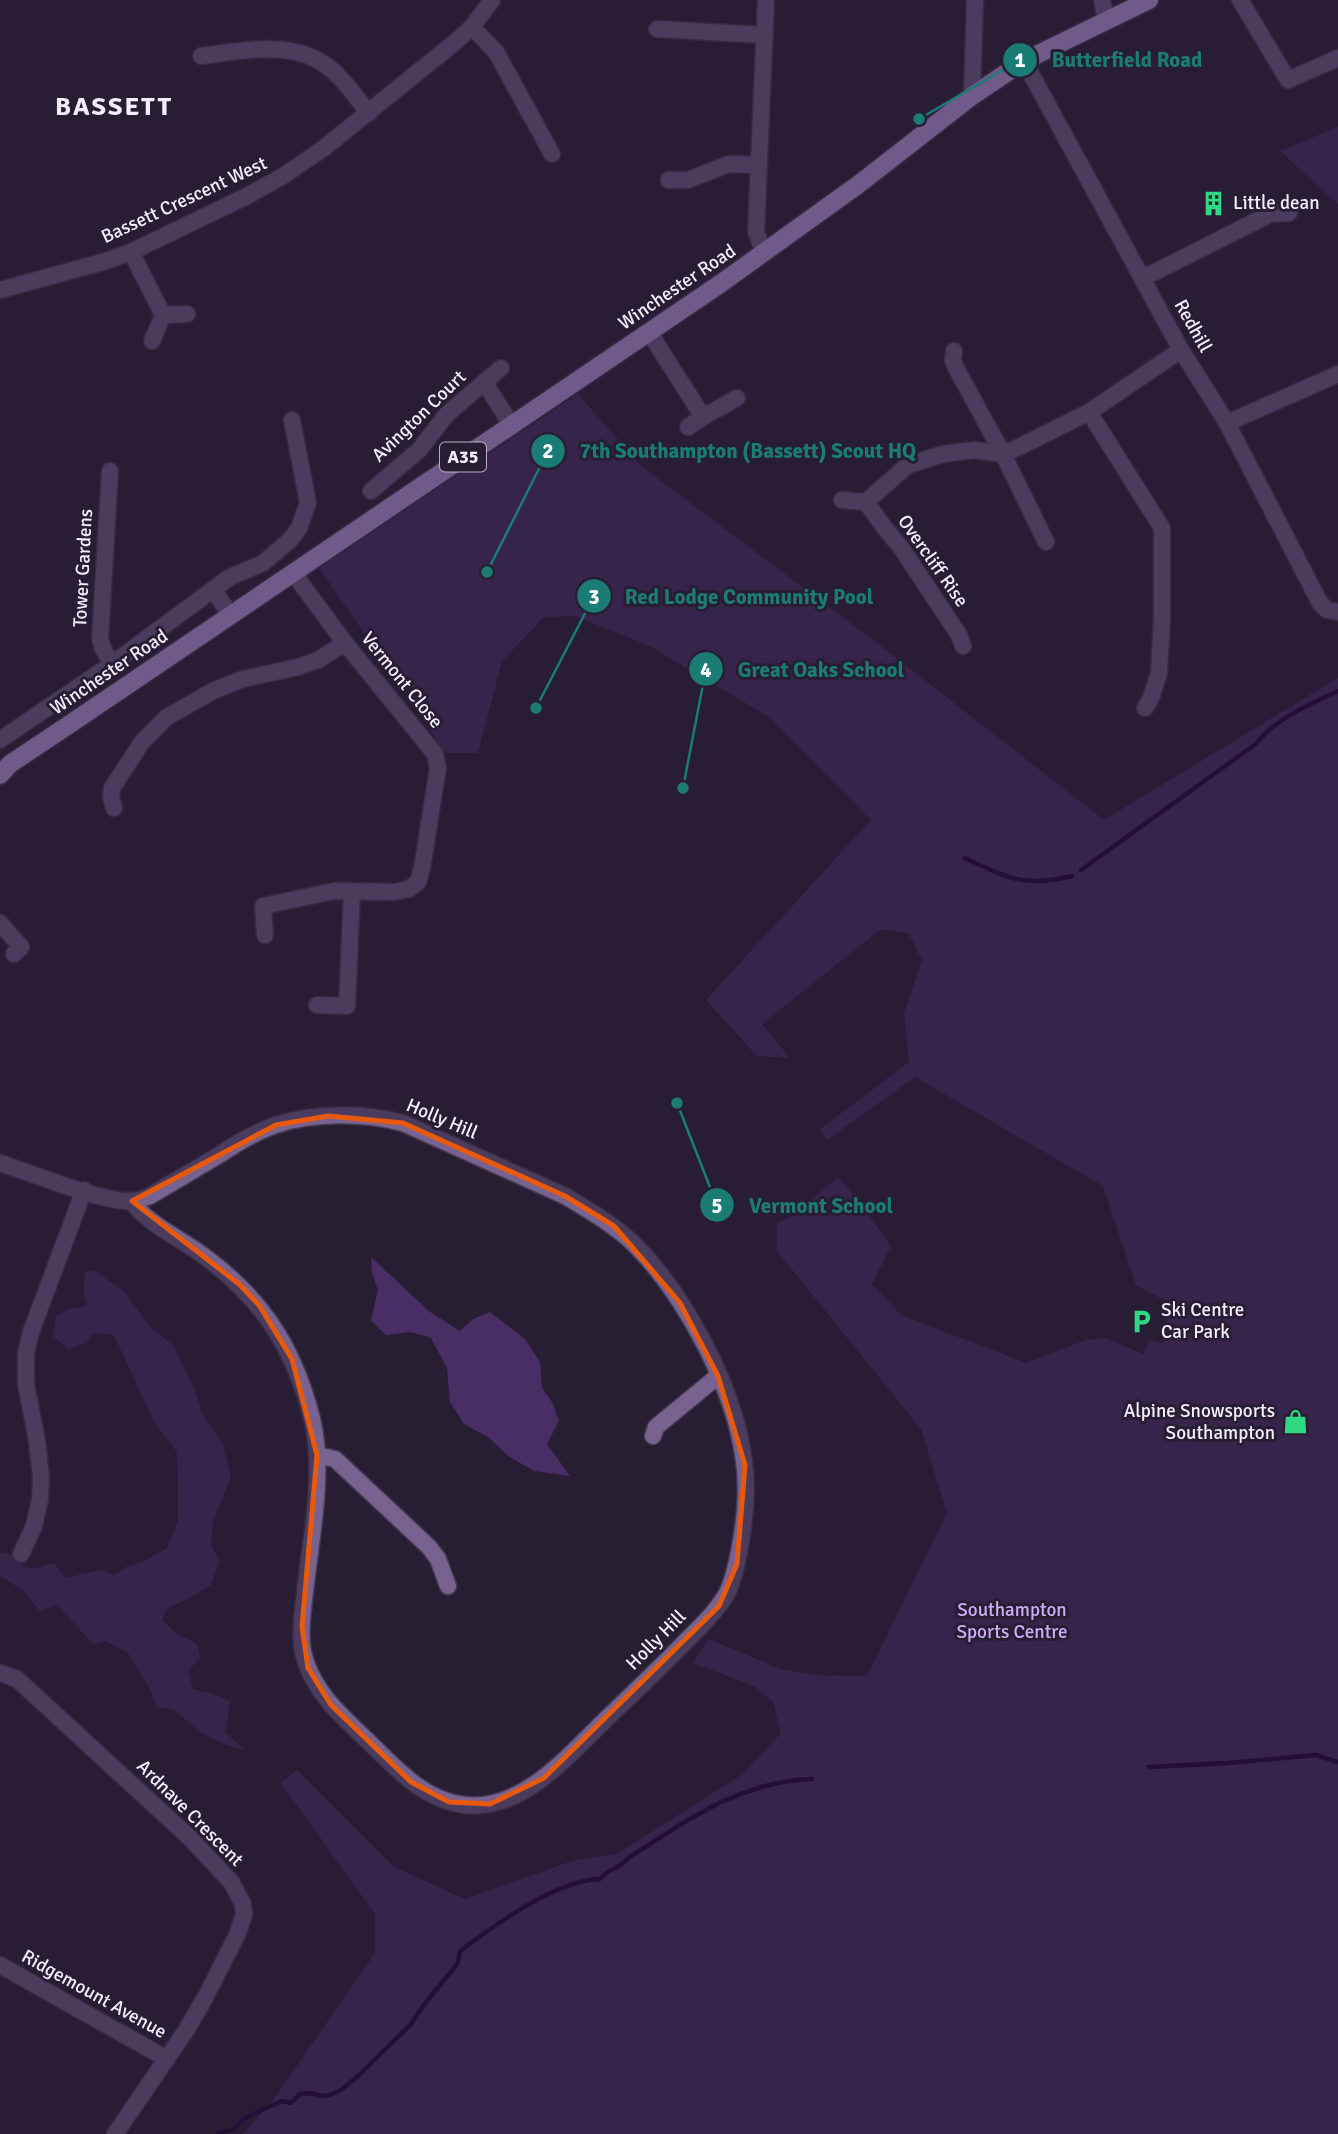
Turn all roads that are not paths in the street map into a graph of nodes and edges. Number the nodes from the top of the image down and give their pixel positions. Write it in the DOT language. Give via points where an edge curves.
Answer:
graph roads {
  1 [pos="492,0"];
  2 [pos="766,0"];
  3 [pos="975,0"];
  4 [pos="1101,0"];
  5 [pos="1149,0"];
  6 [pos="1240,0"];
  7 [pos="1106,21"];
  8 [pos="667,24"];
  9 [pos="472,27"];
  10 [pos="764,35"];
  11 [pos="201,56"];
  12 [pos="1338,58"];
  13 [pos="1024,61"];
  14 [pos="972,96"];
  15 [pos="369,113"];
  16 [pos="552,154"];
  17 [pos="759,165"];
  18 [pos="669,180"];
  19 [pos="1289,214"];
  20 [pos="131,252"];
  21 [pos="764,252"];
  22 [pos="1143,278"];
  23 [pos="0,290"];
  24 [pos="187,314"];
  25 [pos="163,315"];
  26 [pos="649,332"];
  27 [pos="152,341"];
  28 [pos="1181,350"];
  29 [pos="954,351"];
  30 [pos="501,368"];
  31 [pos="1338,374"];
  32 [pos="484,382"];
  33 [pos="737,398"];
  34 [pos="1088,412"];
  35 [pos="703,417"];
  36 [pos="292,420"];
  37 [pos="1227,423"];
  38 [pos="511,424"];
  39 [pos="688,427"];
  40 [pos="1003,454"];
  41 [pos="110,471"];
  42 [pos="376,481"];
  43 [pos="842,500"];
  44 [pos="866,502"];
  45 [pos="1046,541"];
  46 [pos="294,574"];
  47 [pos="213,589"];
  48 [pos="1333,611"];
  49 [pos="231,616"];
  50 [pos="345,643"];
  51 [pos="963,646"];
  52 [pos="112,664"];
  53 [pos="1145,708"];
  54 [pos="0,740"];
  55 [pos="3,769"];
  56 [pos="114,808"];
  57 [pos="352,891"];
  58 [pos="0,923"];
  59 [pos="265,935"];
  60 [pos="22,948"];
  61 [pos="317,1005"];
  62 [pos="0,1163"];
  63 [pos="84,1190"];
  64 [pos="132,1201"];
  65 [pos="718,1376"];
  66 [pos="653,1436"];
  67 [pos="317,1455"];
  68 [pos="21,1554"];
  69 [pos="448,1586"];
  70 [pos="0,1673"];
  71 [pos="0,1965"];
  72 [pos="167,2059"];
  73 [pos="115,2134"];
  1 -- 9 [label="street, Bassett Crescent West"];
  2 -- 10 [label="street"];
  3 -- 14 [label="street"];
  4 -- 7 [label="street"];
  5 -- 7 [label="main road, Winchester Road / A35"];
  6 -- 12 [label="street" via="1288,80"];
  7 -- 13 [label="main road, Winchester Road / A35"];
  8 -- 10 [label="street"];
  9 -- 15 [label="street, Bassett Crescent West"];
  9 -- 16 [label="street" via="496,52"];
  10 -- 17 [label="street"];
  11 -- 15 [label="street" via="264,50 308,55 341,79"];
  13 -- 14 [label="main road, Winchester Road / A35"];
  13 -- 22 [label="street, Redhill"];
  14 -- 21 [label="main road, Winchester Road / A35"];
  15 -- 20 [label="street, Bassett Crescent West" via="283,176"];
  17 -- 18 [label="street" via="729,164 688,188"];
  17 -- 21 [label="street" via="756,232"];
  19 -- 22 [label="street" via="1270,214"];
  20 -- 23 [label="street, Bassett Crescent West"];
  20 -- 25 [label="street"];
  21 -- 26 [label="main road, Winchester Road / A35"];
  22 -- 28 [label="street, Redhill"];
  24 -- 25 [label="street"];
  25 -- 27 [label="street"];
  26 -- 35 [label="street"];
  26 -- 38 [label="main road, Winchester Road / A35"];
  28 -- 34 [label="street"];
  28 -- 37 [label="street, Redhill"];
  29 -- 40 [label="street" via="956,368"];
  30 -- 32 [label="street, Avington Court"];
  31 -- 37 [label="street"];
  32 -- 38 [label="street, Avington Court"];
  32 -- 42 [label="street, Avington Court" via="447,414 419,450"];
  33 -- 35 [label="street"];
  34 -- 40 [label="street"];
  34 -- 53 [label="street" via="1162,528 1159,673"];
  35 -- 39 [label="street"];
  36 -- 47 [label="street, Winchester Road" via="308,503 299,528 263,563"];
  37 -- 48 [label="street, Redhill" via="1320,603"];
  38 -- 46 [label="main road, Winchester Road / A35"];
  40 -- 44 [label="street" via="974,450 908,465"];
  40 -- 45 [label="street"];
  41 -- 52 [label="street, Tower Gardens" via="100,639"];
  43 -- 44 [label="street"];
  44 -- 51 [label="street, Overcliff Rise" via="902,549"];
  46 -- 49 [label="main road, Winchester Road / A35"];
  46 -- 50 [label="street, Vermont Close"];
  47 -- 49 [label="street"];
  47 -- 52 [label="street, Winchester Road"];
  49 -- 55 [label="main road, Winchester Road / A35"];
  50 -- 56 [label="street" via="318,660 215,690 167,717 142,742 112,788"];
  50 -- 57 [label="street, Vermont Close" via="435,754 438,768 418,882 394,892"];
  52 -- 54 [label="street, Winchester Road"];
  57 -- 59 [label="street, Vermont Close" via="262,906"];
  57 -- 61 [label="street" via="347,1006"];
  58 -- 60 [label="street"];
  62 -- 63 [label="street, Holly Hill"];
  63 -- 64 [label="street, Holly Hill"];
  63 -- 68 [label="street" via="26,1353 26,1384 41,1477 34,1526"];
  64 -- 65 [label="street, Holly Hill" via="149,1196 276,1125 328,1116 381,1117 403,1123 565,1196 614,1226 674,1295 701,1337"];
  64 -- 67 [label="street, Holly Hill" via="210,1260 259,1305 292,1359 312,1419"];
  65 -- 66 [label="street" via="656,1427"];
  65 -- 67 [label="street, Holly Hill" via="734,1414 745,1465 744,1518 729,1589 680,1648 544,1778 490,1804 449,1802 411,1782 331,1705 308,1668 302,1627"];
  67 -- 69 [label="street" via="335,1459 429,1547"];
  70 -- 72 [label="street, Ardnave Crescent" via="17,1679 190,1838 219,1867 243,1904 237,1935"];
  71 -- 72 [label="street, Ridgemount Avenue"];
  72 -- 73 [label="street, Ardnave Crescent"];
}
